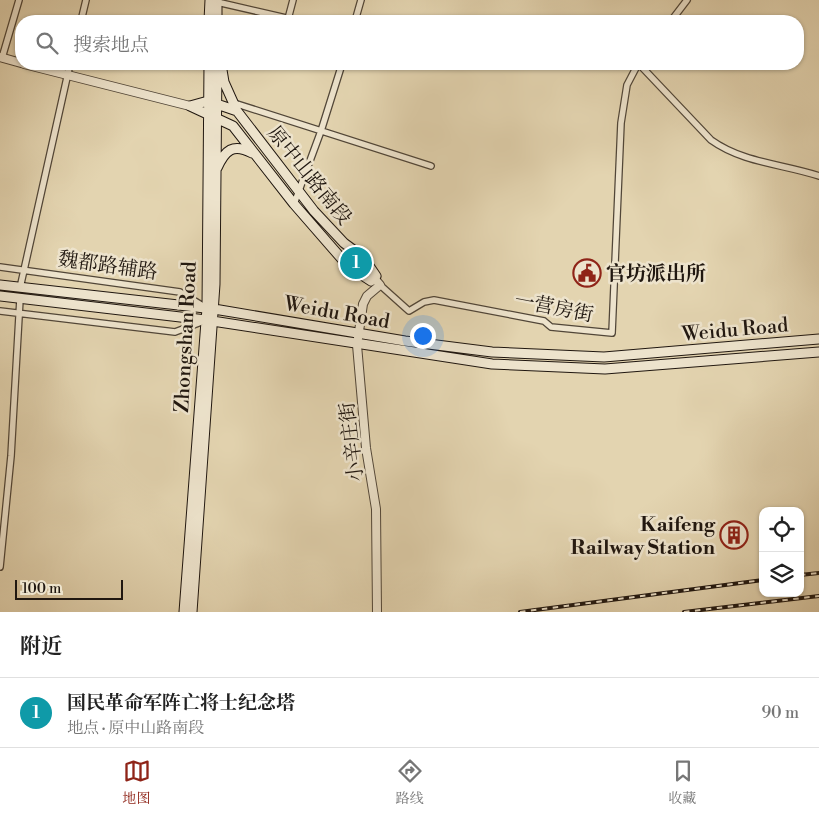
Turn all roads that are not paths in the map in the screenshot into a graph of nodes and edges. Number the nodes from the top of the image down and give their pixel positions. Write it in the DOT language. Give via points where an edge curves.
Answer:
graph roads {
  1 [pos="19,0"];
  2 [pos="86,0"];
  3 [pos="293,0"];
  4 [pos="361,0"];
  5 [pos="687,0"];
  6 [pos="215,1"];
  7 [pos="82,15"];
  8 [pos="211,15"];
  9 [pos="216,15"];
  10 [pos="272,15"];
  11 [pos="289,15"];
  12 [pos="357,15"];
  13 [pos="676,15"];
  14 [pos="1,58"];
  15 [pos="15,61"];
  16 [pos="48,70"];
  17 [pos="68,70"];
  18 [pos="210,70"];
  19 [pos="216,70"];
  20 [pos="223,70"];
  21 [pos="340,70"];
  22 [pos="636,70"];
  23 [pos="645,70"];
  24 [pos="67,75"];
  25 [pos="232,102"];
  26 [pos="213,103"];
  27 [pos="190,106"];
  28 [pos="237,111"];
  29 [pos="208,113"];
  30 [pos="217,119"];
  31 [pos="321,130"];
  32 [pos="253,154"];
  33 [pos="431,166"];
  34 [pos="216,171"];
  35 [pos="819,176"];
  36 [pos="298,192"];
  37 [pos="294,204"];
  38 [pos="0,268"];
  39 [pos="24,270"];
  40 [pos="377,281"];
  41 [pos="0,285"];
  42 [pos="20,288"];
  43 [pos="0,296"];
  44 [pos="20,299"];
  45 [pos="210,309"];
  46 [pos="0,311"];
  47 [pos="19,314"];
  48 [pos="209,321"];
  49 [pos="359,334"];
  50 [pos="819,339"];
  51 [pos="358,345"];
  52 [pos="819,352"];
  53 [pos="0,503"];
  54 [pos="8,504"];
  55 [pos="0,567"];
  56 [pos="184,612"];
  57 [pos="192,612"];
  58 [pos="377,612"];
  1 -- 14 [label="street"];
  2 -- 7 [label="street"];
  3 -- 11 [label="street"];
  4 -- 12 [label="street"];
  5 -- 13 [label="street"];
  6 -- 8 [label="main road"];
  6 -- 9 [label="main road"];
  6 -- 10 [label="street"];
  14 -- 15 [label="street"];
  16 -- 24 [label="street"];
  17 -- 24 [label="street"];
  18 -- 26 [label="main road, Zhongshan Road"];
  19 -- 26 [label="main road, Zhongshan Road"];
  20 -- 25 [label="main road, 原中山路南段"];
  21 -- 31 [label="street"];
  22 -- 40 [label="street, 一营房街" via="627,85 621,123 612,333 551,327 544,321 434,300 409,311"];
  23 -- 35 [label="street" via="721,147 751,159"];
  24 -- 27 [label="street"];
  24 -- 39 [label="street"];
  25 -- 28 [label="main road, 原中山路南段"];
  25 -- 31 [label="street"];
  26 -- 27 [label="main road"];
  26 -- 28 [label="main road"];
  26 -- 29 [label="main road, Zhongshan Road"];
  26 -- 30 [label="main road, Zhongshan Road"];
  27 -- 29 [label="main road, 原中山路南段"];
  28 -- 36 [label="main road, 原中山路南段"];
  29 -- 30 [label="main road, 原中山路南段"];
  29 -- 45 [label="main road, Zhongshan Road"];
  30 -- 32 [label="main road, 原中山路南段" via="233,126"];
  30 -- 34 [label="main road, Zhongshan Road"];
  31 -- 33 [label="street"];
  31 -- 36 [label="street"];
  32 -- 34 [label="main road" via="239,147 227,151"];
  32 -- 37 [label="main road, 原中山路南段"];
  34 -- 45 [label="main road, Zhongshan Road"];
  36 -- 37 [label="street"];
  36 -- 40 [label="main road, 原中山路南段" via="344,243 363,258"];
  37 -- 40 [label="main road, 原中山路南段" via="348,266 371,281"];
  38 -- 39 [label="street, 魏都路辅路"];
  39 -- 42 [label="street"];
  39 -- 45 [label="street, 魏都路辅路" via="180,292"];
  40 -- 49 [label="street, 小辛庄街" via="364,304"];
  41 -- 42 [label="main road, Weidu Road"];
  42 -- 45 [label="main road, Weidu Road"];
  43 -- 44 [label="main road, Weidu Road"];
  44 -- 47 [label="street"];
  44 -- 48 [label="main road, Weidu Road"];
  45 -- 48 [label="main road, Zhongshan Road"];
  45 -- 49 [label="main road, Weidu Road"];
  46 -- 47 [label="street"];
  47 -- 48 [label="street" via="175,332"];
  47 -- 54 [label="street"];
  48 -- 51 [label="main road, Weidu Road"];
  48 -- 56 [label="main road, Zhongshan Road"];
  48 -- 57 [label="main road, Zhongshan Road"];
  49 -- 50 [label="main road, Weidu Road" via="492,352 604,357"];
  49 -- 51 [label="street, 小辛庄街"];
  51 -- 52 [label="main road, Weidu Road" via="492,364 605,369"];
  51 -- 58 [label="street, 小辛庄街" via="366,448 377,517"];
  53 -- 54 [label="street"];
  54 -- 55 [label="street"];
}
